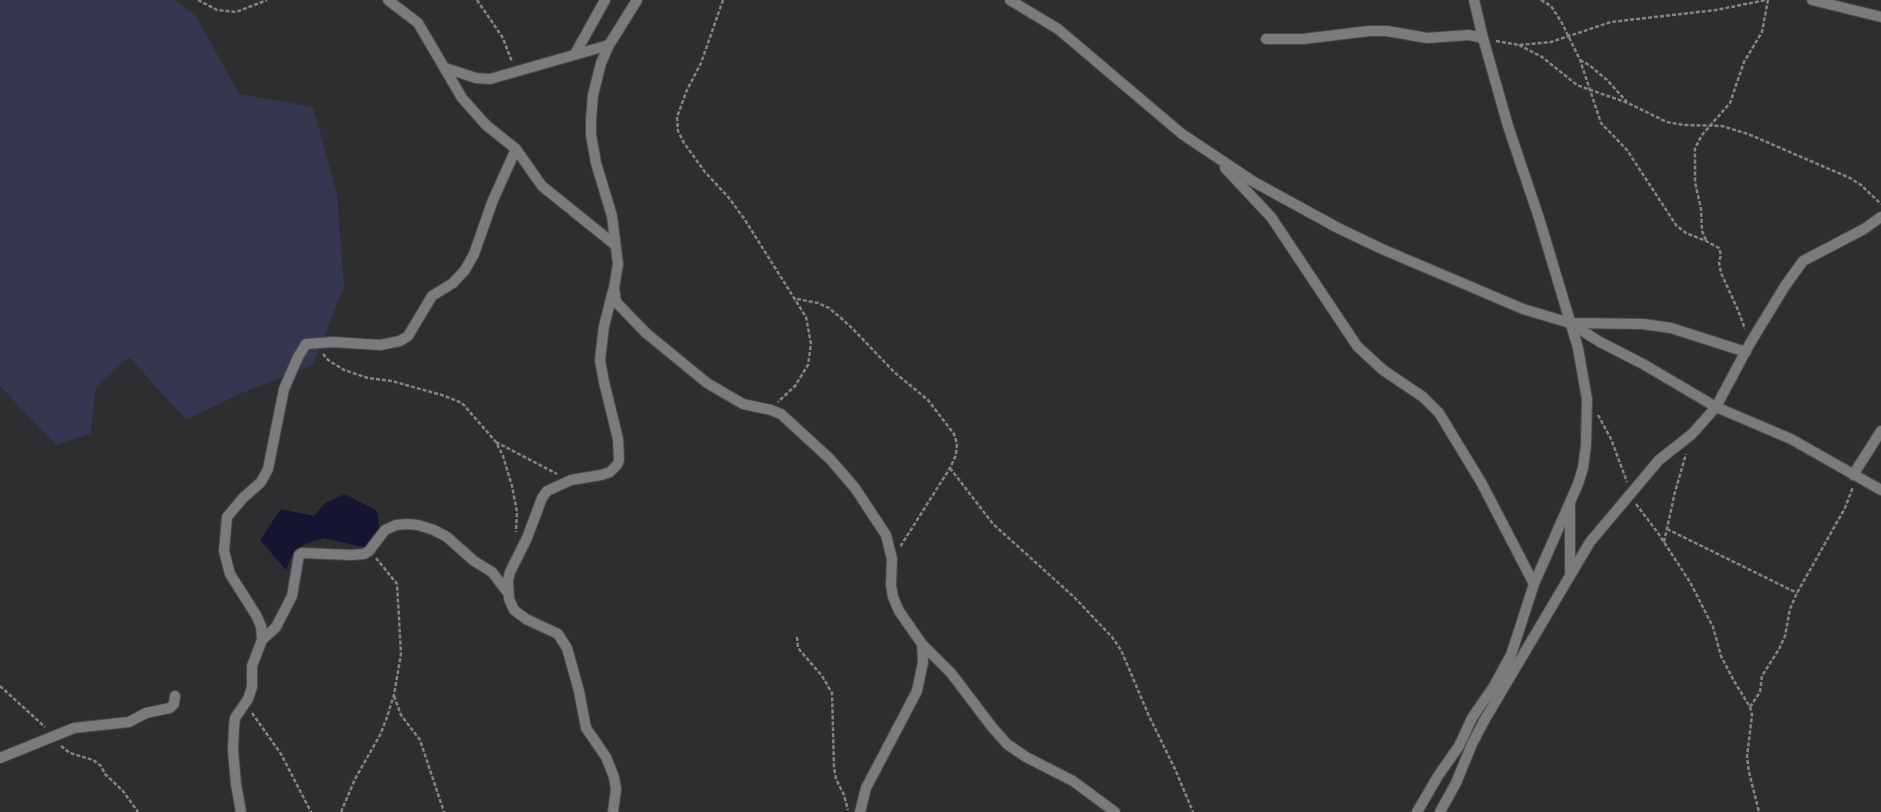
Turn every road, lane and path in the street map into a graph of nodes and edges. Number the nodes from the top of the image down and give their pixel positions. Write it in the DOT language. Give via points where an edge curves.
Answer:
graph roads {
  1 [pos="198,0"];
  2 [pos="267,0"];
  3 [pos="388,0"];
  4 [pos="477,0"];
  5 [pos="605,0"];
  6 [pos="637,0"];
  7 [pos="723,0"];
  8 [pos="1010,0"];
  9 [pos="1474,0"];
  10 [pos="1541,0"];
  11 [pos="1767,0"];
  12 [pos="1812,0"];
  13 [pos="1881,17"];
  14 [pos="1568,37"];
  15 [pos="1483,38"];
  16 [pos="1266,39"];
  17 [pos="1518,44"];
  18 [pos="609,45"];
  19 [pos="575,54"];
  20 [pos="1580,60"];
  21 [pos="445,68"];
  22 [pos="516,72"];
  23 [pos="1589,90"];
  24 [pos="1628,103"];
  25 [pos="1710,126"];
  26 [pos="516,149"];
  27 [pos="1215,156"];
  28 [pos="1881,204"];
  29 [pos="1881,217"];
  30 [pos="1706,241"];
  31 [pos="614,244"];
  32 [pos="614,288"];
  33 [pos="796,299"];
  34 [pos="1570,323"];
  35 [pos="313,342"];
  36 [pos="1748,348"];
  37 [pos="1587,399"];
  38 [pos="1716,407"];
  39 [pos="771,410"];
  40 [pos="1881,431"];
  41 [pos="1692,434"];
  42 [pos="496,442"];
  43 [pos="950,468"];
  44 [pos="1855,476"];
  45 [pos="571,480"];
  46 [pos="1881,490"];
  47 [pos="1629,495"];
  48 [pos="1570,502"];
  49 [pos="1667,529"];
  50 [pos="516,540"];
  51 [pos="1664,542"];
  52 [pos="369,551"];
  53 [pos="892,559"];
  54 [pos="1570,575"];
  55 [pos="1534,584"];
  56 [pos="508,592"];
  57 [pos="1797,593"];
  58 [pos="797,637"];
  59 [pos="262,640"];
  60 [pos="922,644"];
  61 [pos="0,686"];
  62 [pos="394,695"];
  63 [pos="175,696"];
  64 [pos="248,699"];
  65 [pos="1750,707"];
  66 [pos="52,736"];
  67 [pos="0,758"];
  68 [pos="138,812"];
  69 [pos="241,812"];
  70 [pos="311,812"];
  71 [pos="341,812"];
  72 [pos="444,812"];
  73 [pos="613,812"];
  74 [pos="849,812"];
  75 [pos="860,812"];
  76 [pos="1115,812"];
  77 [pos="1193,812"];
  78 [pos="1417,812"];
  79 [pos="1440,812"];
  80 [pos="1759,812"];
  1 -- 2 [label="path" via="217,10 236,12"];
  3 -- 21 [label="street" via="418,23"];
  4 -- 22 [label="path" via="503,38"];
  5 -- 19 [label="street"];
  6 -- 18 [label="street"];
  7 -- 33 [label="path" via="701,63 687,90 678,117 678,130 705,172 745,220"];
  8 -- 27 [label="street" via="1058,29 1182,134"];
  9 -- 15 [label="street"];
  10 -- 14 [label="path" via="1551,6 1557,14"];
  11 -- 14 [label="path" via="1716,10 1611,22"];
  11 -- 25 [label="path" via="1762,32 1744,62 1730,103"];
  12 -- 13 [label="street"];
  14 -- 17 [label="path" via="1550,42"];
  14 -- 20 [label="path"];
  15 -- 16 [label="street" via="1469,35 1427,38 1387,31 1369,31 1303,39"];
  15 -- 17 [label="path"];
  15 -- 34 [label="street"];
  17 -- 23 [label="path" via="1557,67 1577,85"];
  18 -- 19 [label="street"];
  18 -- 31 [label="street" via="601,63 593,95 591,135 596,163 612,216"];
  19 -- 22 [label="street"];
  20 -- 23 [label="path"];
  20 -- 24 [label="path" via="1606,80"];
  21 -- 22 [label="street" via="476,78 490,79"];
  21 -- 26 [label="street" via="462,98 486,125"];
  23 -- 24 [label="path"];
  23 -- 30 [label="path" via="1601,123 1627,150 1676,225 1686,233"];
  24 -- 25 [label="path" via="1667,122"];
  25 -- 28 [label="path" via="1726,127 1748,134 1835,170 1856,181"];
  25 -- 30 [label="path" via="1697,143 1695,153 1696,191"];
  26 -- 31 [label="street" via="542,186"];
  26 -- 35 [label="street" via="493,200 474,254 465,270 453,283 432,296 408,336 400,341 380,345"];
  27 -- 34 [label="street" via="1302,209 1382,249 1523,309"];
  27 -- 55 [label="street" via="1271,217 1357,346 1383,370 1423,397 1439,413 1484,487"];
  29 -- 36 [label="street" via="1864,229 1803,261"];
  30 -- 36 [label="path" via="1721,250 1719,266 1738,310"];
  31 -- 32 [label="street" via="618,264"];
  32 -- 39 [label="street" via="616,302 627,315 707,383 743,404"];
  32 -- 45 [label="street" via="604,326 600,360 618,439 619,460 613,469 606,473"];
  33 -- 39 [label="path" via="806,316 811,344 808,365 796,386"];
  33 -- 43 [label="path" via="829,308 894,372 928,400 954,434 957,444 956,455"];
  34 -- 36 [label="street" via="1643,324 1671,328"];
  34 -- 37 [label="street" via="1578,348"];
  34 -- 38 [label="street"];
  35 -- 42 [label="path" via="328,360 344,370 368,378 392,381 462,403"];
  35 -- 59 [label="street" via="306,344 284,389 268,469 261,482 227,517 224,551 230,574 256,615 261,626"];
  36 -- 38 [label="street"];
  37 -- 47 [label="path" via="1600,417 1610,439 1625,474"];
  37 -- 48 [label="street" via="1583,468"];
  38 -- 41 [label="street"];
  38 -- 44 [label="street" via="1791,439"];
  39 -- 53 [label="street" via="781,414 809,438 855,488 886,535"];
  40 -- 44 [label="street"];
  41 -- 47 [label="street" via="1659,460"];
  41 -- 49 [label="path"];
  42 -- 45 [label="path"];
  42 -- 50 [label="path" via="512,486 517,512"];
  43 -- 53 [label="path"];
  43 -- 77 [label="path" via="993,524 1074,597 1112,637 1121,650"];
  44 -- 46 [label="street"];
  44 -- 57 [label="path" via="1845,508"];
  45 -- 56 [label="street" via="551,488 542,498 527,538 510,572"];
  47 -- 51 [label="path"];
  47 -- 54 [label="street" via="1590,542"];
  48 -- 54 [label="street"];
  48 -- 55 [label="street"];
  49 -- 51 [label="path"];
  49 -- 57 [label="path"];
  51 -- 65 [label="path" via="1707,614 1721,656"];
  52 -- 56 [label="street" via="390,527 407,524 434,530 492,572"];
  52 -- 59 [label="street" via="350,555 302,552 299,555 292,596 287,608 276,627"];
  52 -- 62 [label="path" via="391,576 398,590 401,654"];
  53 -- 60 [label="street" via="893,596 899,611"];
  54 -- 79 [label="street" via="1484,721"];
  55 -- 78 [label="street" via="1506,665"];
  56 -- 73 [label="street" via="510,603 517,613 558,634 567,648 586,728 606,757 614,777 616,789"];
  57 -- 65 [label="path" via="1790,609 1785,636 1762,676 1760,692"];
  58 -- 74 [label="path" via="798,648 822,676 832,693 834,767"];
  59 -- 64 [label="street" via="252,666 252,687"];
  60 -- 75 [label="street" via="917,691 866,788"];
  60 -- 76 [label="street" via="951,673 1008,744 1026,757 1073,782"];
  61 -- 66 [label="path" via="42,722"];
  62 -- 71 [label="path" via="380,735 355,779"];
  62 -- 72 [label="path" via="401,715 420,740"];
  63 -- 66 [label="street" via="171,708 146,713 132,722 74,728"];
  64 -- 69 [label="street" via="235,718 234,727 233,750"];
  64 -- 70 [label="path" via="252,713 282,754"];
  65 -- 80 [label="path" via="1752,715 1747,757 1748,772"];
  66 -- 67 [label="street"];
  66 -- 68 [label="path" via="70,753 88,757 101,766"];
}
